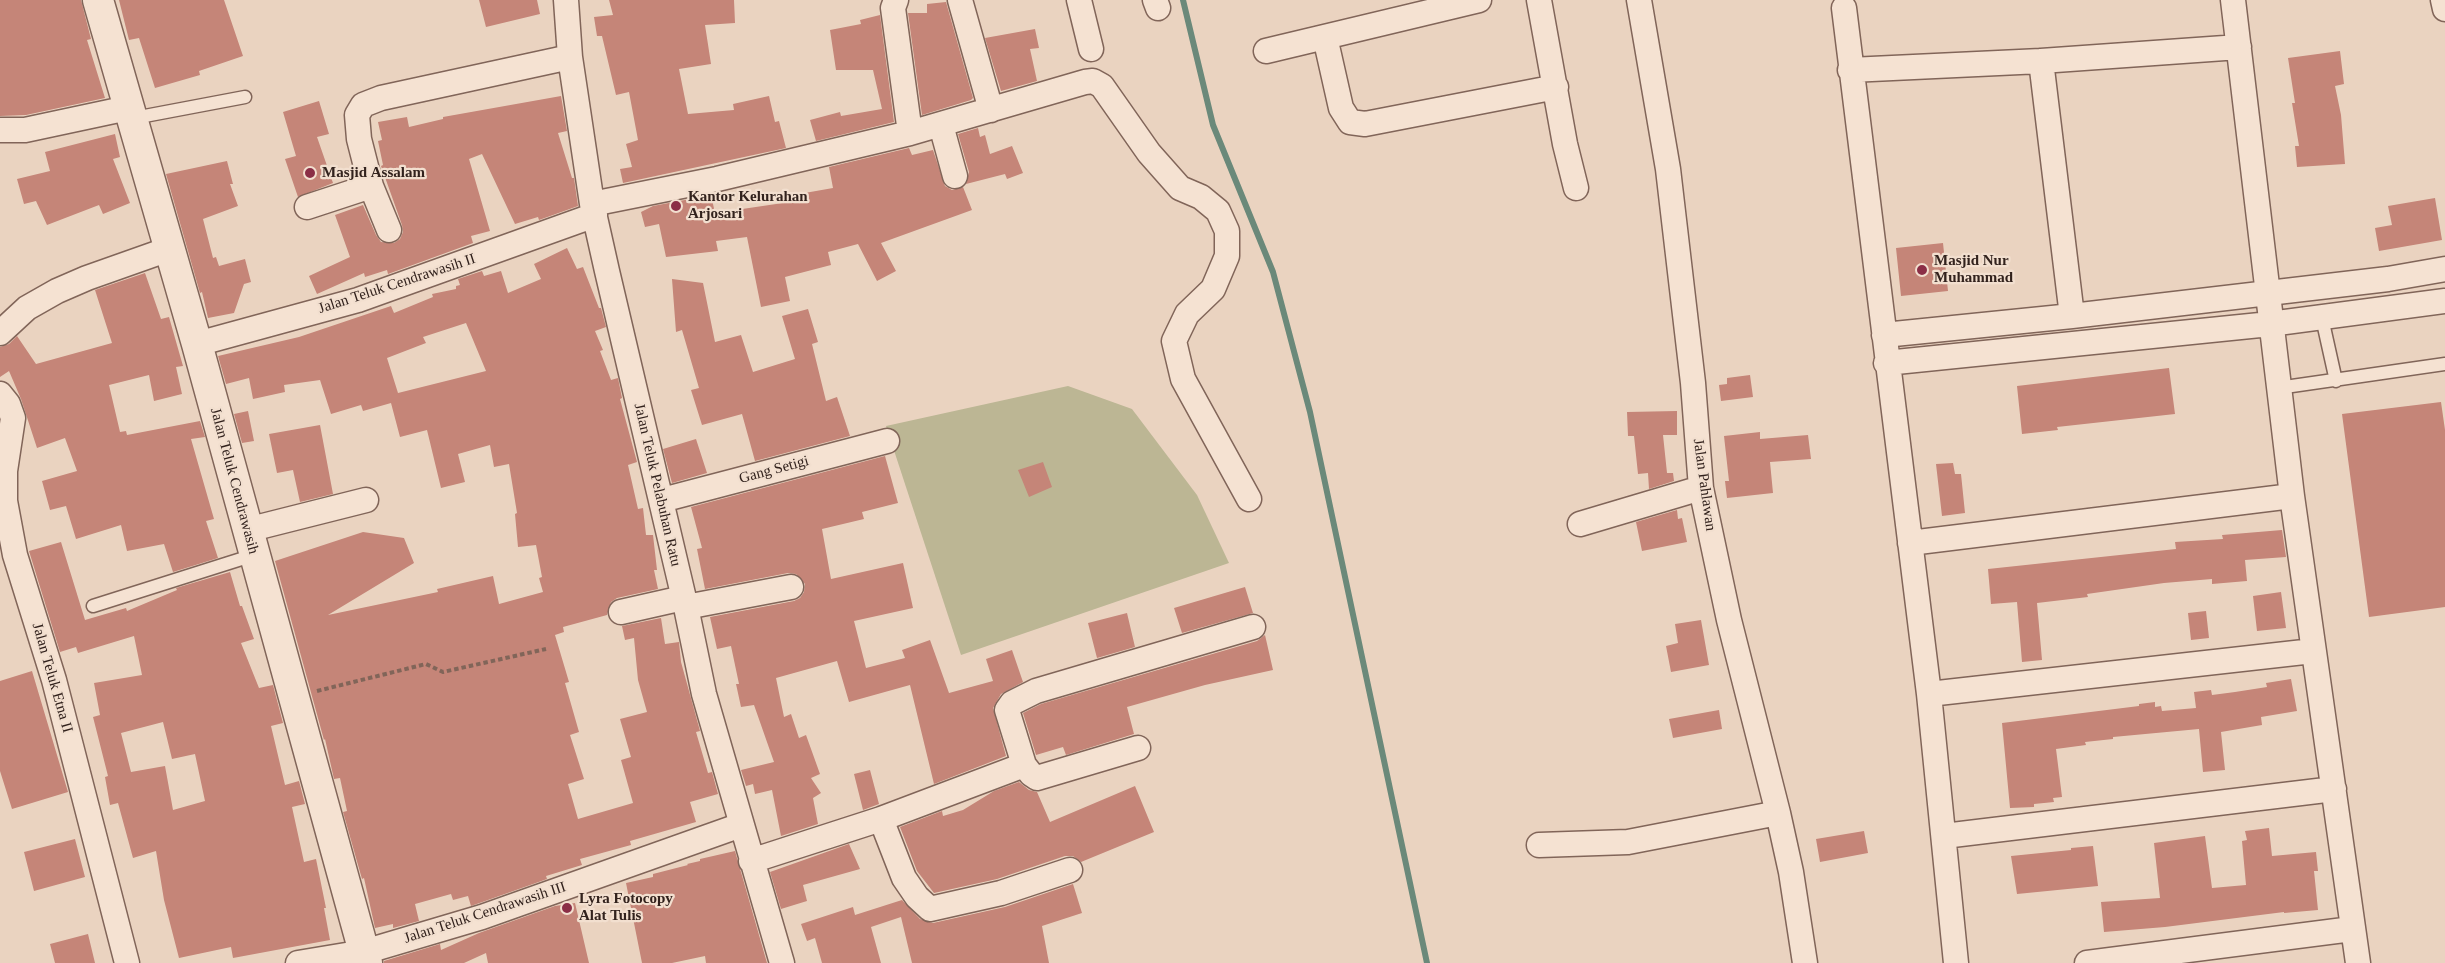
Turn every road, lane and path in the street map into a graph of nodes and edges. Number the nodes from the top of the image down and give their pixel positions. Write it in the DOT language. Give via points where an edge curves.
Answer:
graph roads {
  1 [pos="98,0"];
  2 [pos="566,0"];
  3 [pos="896,0"];
  4 [pos="960,0"];
  5 [pos="1079,0"];
  6 [pos="1479,0"];
  7 [pos="1539,0"];
  8 [pos="1639,0"];
  9 [pos="2233,0"];
  10 [pos="2443,0"];
  11 [pos="1844,8"];
  12 [pos="2445,9"];
  13 [pos="1325,37"];
  14 [pos="2239,47"];
  15 [pos="1091,49"];
  16 [pos="1266,51"];
  17 [pos="570,57"];
  18 [pos="2041,60"];
  19 [pos="1850,70"];
  20 [pos="1556,87"];
  21 [pos="245,97"];
  22 [pos="991,110"];
  23 [pos="131,113"];
  24 [pos="941,125"];
  25 [pos="0,130"];
  26 [pos="910,133"];
  27 [pos="955,176"];
  28 [pos="370,186"];
  29 [pos="1576,188"];
  30 [pos="307,207"];
  31 [pos="593,209"];
  32 [pos="389,230"];
  33 [pos="169,249"];
  34 [pos="2445,269"];
  35 [pos="2388,279"];
  36 [pos="2268,292"];
  37 [pos="2445,301"];
  38 [pos="2392,308"];
  39 [pos="2072,316"];
  40 [pos="2322,318"];
  41 [pos="2270,324"];
  42 [pos="0,333"];
  43 [pos="1884,335"];
  44 [pos="197,344"];
  45 [pos="1886,363"];
  46 [pos="2445,364"];
  47 [pos="2336,381"];
  48 [pos="2278,388"];
  49 [pos="0,394"];
  50 [pos="887,441"];
  51 [pos="1701,488"];
  52 [pos="2292,496"];
  53 [pos="1249,499"];
  54 [pos="366,500"];
  55 [pos="662,500"];
  56 [pos="1580,524"];
  57 [pos="250,543"];
  58 [pos="1910,543"];
  59 [pos="791,587"];
  60 [pos="685,603"];
  61 [pos="93,606"];
  62 [pos="621,612"];
  63 [pos="1253,627"];
  64 [pos="546,649"];
  65 [pos="2313,651"];
  66 [pos="1929,694"];
  67 [pos="294,698"];
  68 [pos="1138,748"];
  69 [pos="1024,765"];
  70 [pos="2334,789"];
  71 [pos="1778,813"];
  72 [pos="881,819"];
  73 [pos="741,825"];
  74 [pos="1944,836"];
  75 [pos="1539,845"];
  76 [pos="751,861"];
  77 [pos="1070,870"];
  78 [pos="2352,929"];
  79 [pos="365,958"];
  80 [pos="127,963"];
  81 [pos="298,963"];
  82 [pos="782,963"];
  83 [pos="1805,963"];
  84 [pos="1956,963"];
  85 [pos="2087,963"];
  86 [pos="2358,963"];
  1 -- 23 [label="street, Jalan Teluk Cendrawasih"];
  2 -- 17 [label="street, Jalan Teluk Pelabuhan Ratu"];
  3 -- 26 [label="street" via="893,8"];
  4 -- 22 [label="street"];
  5 -- 15 [label="street"];
  6 -- 13 [label="street"];
  7 -- 20 [label="street"];
  8 -- 51 [label="street, Jalan Pahlawan" via="1668,169"];
  9 -- 14 [label="street"];
  10 -- 12 [label="street"];
  11 -- 19 [label="street"];
  13 -- 16 [label="street"];
  13 -- 20 [label="street" via="1341,108 1350,122 1365,124"];
  14 -- 18 [label="street"];
  14 -- 36 [label="street"];
  17 -- 28 [label="street" via="366,103 358,113 357,126"];
  17 -- 31 [label="street, Jalan Teluk Pelabuhan Ratu"];
  18 -- 19 [label="street"];
  18 -- 39 [label="street"];
  19 -- 43 [label="street"];
  20 -- 29 [label="street"];
  21 -- 23 [label="lane"];
  22 -- 24 [label="street, Jalan Teluk Cendrawasih II"];
  22 -- 53 [label="street, Jalan Teluk Cendrawasih II" via="1093,81 1102,86 1149,153 1180,188 1201,197 1218,211 1227,231 1227,256 1213,289 1187,314 1174,341 1183,379"];
  23 -- 25 [label="street" via="25,130"];
  23 -- 33 [label="street, Jalan Teluk Cendrawasih"];
  24 -- 26 [label="street, Jalan Teluk Cendrawasih II"];
  24 -- 27 [label="street"];
  26 -- 31 [label="street, Jalan Teluk Cendrawasih II"];
  28 -- 30 [label="street"];
  28 -- 32 [label="street"];
  31 -- 44 [label="street, Jalan Teluk Cendrawasih II" via="358,300"];
  31 -- 55 [label="street, Jalan Teluk Pelabuhan Ratu"];
  33 -- 42 [label="street" via="57,291 27,308"];
  33 -- 44 [label="street, Jalan Teluk Cendrawasih"];
  34 -- 35 [label="street"];
  35 -- 36 [label="street"];
  35 -- 38 [label="street"];
  36 -- 39 [label="street"];
  36 -- 41 [label="street"];
  37 -- 38 [label="street"];
  38 -- 40 [label="street"];
  39 -- 43 [label="street"];
  40 -- 41 [label="street"];
  40 -- 47 [label="lane"];
  41 -- 45 [label="street"];
  41 -- 48 [label="street"];
  43 -- 45 [label="street"];
  44 -- 57 [label="street, Jalan Teluk Cendrawasih"];
  45 -- 58 [label="street"];
  46 -- 47 [label="lane"];
  47 -- 48 [label="lane"];
  48 -- 52 [label="street"];
  49 -- 80 [label="street, Jalan Teluk Etna II" via="13,418 5,501 15,555 54,680"];
  50 -- 55 [label="street, Gang Setigi"];
  51 -- 56 [label="street"];
  51 -- 71 [label="street, Jalan Pahlawan" via="1728,620"];
  52 -- 58 [label="street"];
  52 -- 65 [label="street"];
  54 -- 57 [label="street"];
  55 -- 60 [label="street, Jalan Teluk Pelabuhan Ratu"];
  57 -- 61 [label="lane"];
  57 -- 67 [label="street, Jalan Teluk Cendrawasih"];
  58 -- 66 [label="street"];
  59 -- 60 [label="street"];
  60 -- 62 [label="street"];
  60 -- 73 [label="street, Jalan Teluk Pelabuhan Ratu" via="704,694"];
  63 -- 69 [label="street" via="1036,691 1012,703 1008,716"];
  64 -- 67 [label="path" via="443,672 426,664"];
  65 -- 66 [label="street"];
  65 -- 70 [label="street"];
  66 -- 74 [label="street"];
  67 -- 79 [label="street, Jalan Teluk Cendrawasih"];
  68 -- 69 [label="street" via="1040,778 1030,774"];
  69 -- 72 [label="street"];
  70 -- 74 [label="street"];
  70 -- 78 [label="street"];
  71 -- 75 [label="street" via="1628,842"];
  71 -- 83 [label="street, Jalan Pahlawan"];
  72 -- 76 [label="street"];
  72 -- 77 [label="street" via="904,878 921,903 930,909 1001,893"];
  73 -- 76 [label="street, Jalan Teluk Pelabuhan Ratu"];
  73 -- 79 [label="street, Jalan Teluk Cendrawasih III"];
  74 -- 84 [label="street"];
  76 -- 82 [label="street, Jalan Teluk Pelabuhan Ratu"];
  78 -- 85 [label="street"];
  78 -- 86 [label="street"];
  79 -- 81 [label="street, Jalan Teluk Cendrawasih III"];
}
